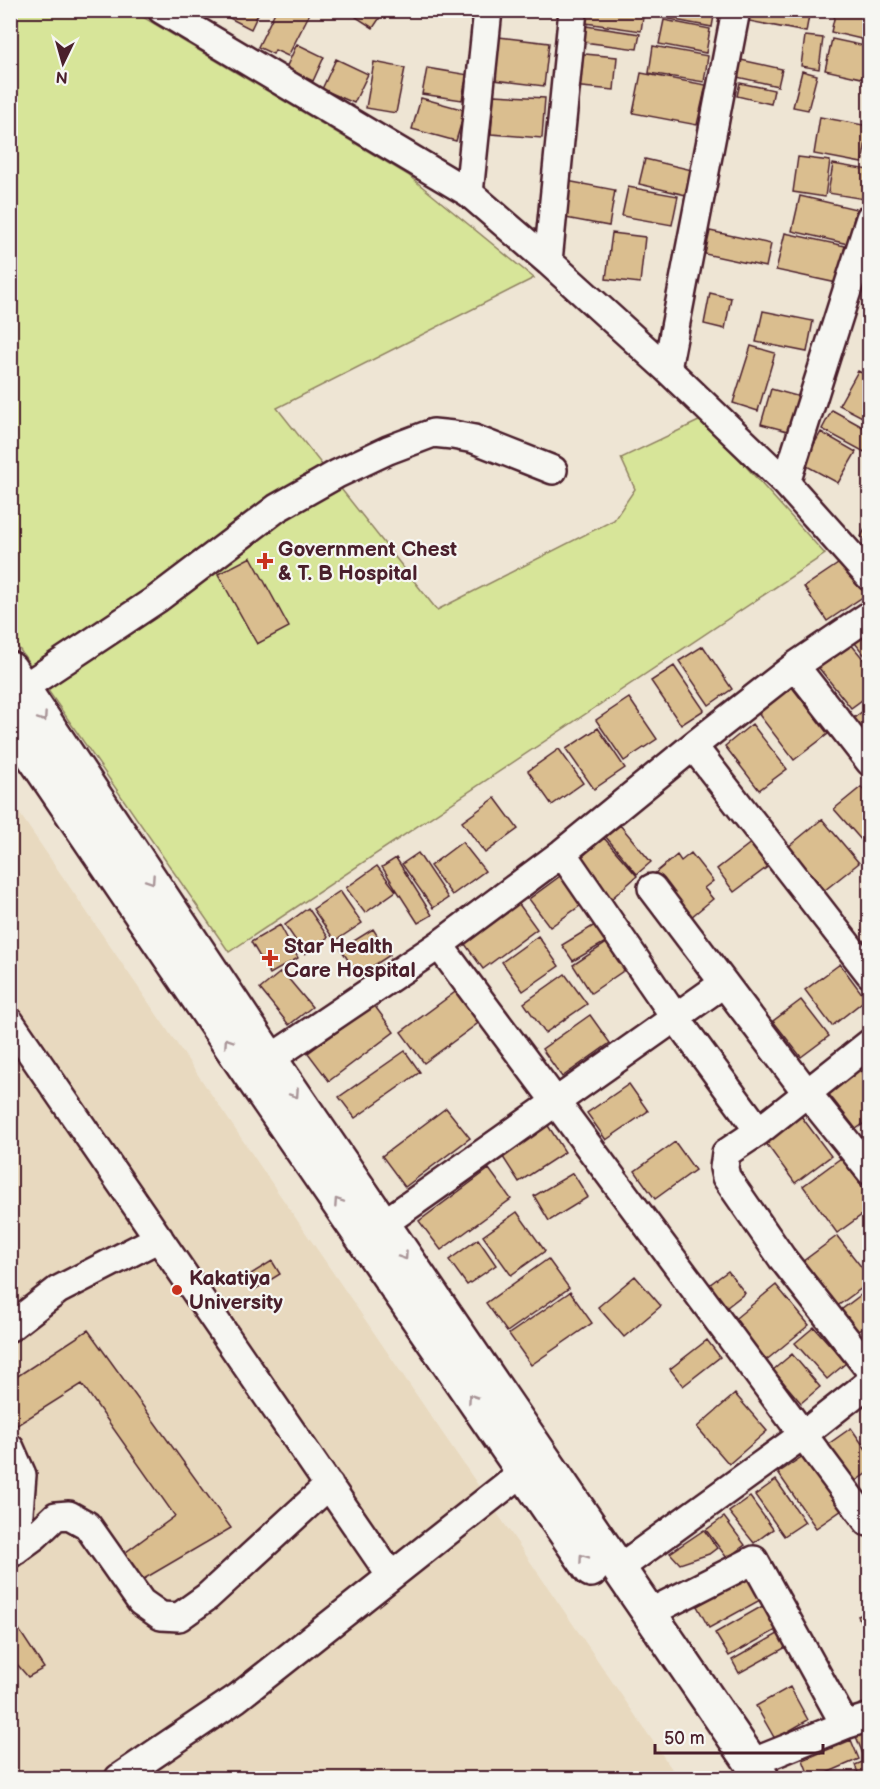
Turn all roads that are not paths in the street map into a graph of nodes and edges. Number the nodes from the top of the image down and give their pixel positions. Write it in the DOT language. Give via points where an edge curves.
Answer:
graph roads {
  1 [pos="162,10"];
  2 [pos="488,10"];
  3 [pos="573,10"];
  4 [pos="736,10"];
  5 [pos="469,193"];
  6 [pos="870,218"];
  7 [pos="548,261"];
  8 [pos="667,369"];
  9 [pos="553,470"];
  10 [pos="786,483"];
  11 [pos="870,578"];
  12 [pos="870,615"];
  13 [pos="795,666"];
  14 [pos="17,678"];
  15 [pos="10,722"];
  16 [pos="693,746"];
  17 [pos="870,762"];
  18 [pos="562,853"];
  19 [pos="652,888"];
  20 [pos="440,945"];
  21 [pos="870,974"];
  22 [pos="724,983"];
  23 [pos="675,1017"];
  24 [pos="10,1022"];
  25 [pos="870,1043"];
  26 [pos="270,1059"];
  27 [pos="807,1092"];
  28 [pos="556,1100"];
  29 [pos="759,1131"];
  30 [pos="870,1171"];
  31 [pos="382,1224"];
  32 [pos="159,1238"];
  33 [pos="10,1327"];
  34 [pos="870,1370"];
  35 [pos="870,1382"];
  36 [pos="804,1434"];
  37 [pos="10,1448"];
  38 [pos="532,1464"];
  39 [pos="329,1485"];
  40 [pos="868,1522"];
  41 [pos="13,1552"];
  42 [pos="618,1569"];
  43 [pos="391,1576"];
  44 [pos="649,1613"];
  45 [pos="857,1721"];
  46 [pos="750,1773"];
  47 [pos="119,1779"];
  1 -- 5 [label="street"];
  2 -- 5 [label="street"];
  3 -- 7 [label="street"];
  4 -- 8 [label="street"];
  5 -- 7 [label="street"];
  6 -- 10 [label="street"];
  7 -- 8 [label="street"];
  8 -- 10 [label="street"];
  9 -- 14 [label="street" via="474,439 453,435 433,433 388,450 277,508 157,599"];
  10 -- 11 [label="street"];
  12 -- 13 [label="street"];
  13 -- 16 [label="street"];
  13 -- 17 [label="street"];
  14 -- 26 [label="highway, one-way"];
  38 -- 15 [label="highway, one-way"];
  16 -- 18 [label="street"];
  16 -- 21 [label="street"];
  18 -- 20 [label="street"];
  18 -- 23 [label="street"];
  19 -- 22 [label="street"];
  20 -- 26 [label="street"];
  20 -- 28 [label="street"];
  22 -- 23 [label="street"];
  22 -- 27 [label="street"];
  23 -- 28 [label="street"];
  23 -- 29 [label="street"];
  24 -- 32 [label="street"];
  25 -- 27 [label="street"];
  26 -- 31 [label="highway, one-way"];
  27 -- 29 [label="street"];
  27 -- 30 [label="street"];
  28 -- 31 [label="street"];
  28 -- 36 [label="street"];
  29 -- 34 [label="street" via="726,1154 726,1177 782,1258"];
  31 -- 38 [label="highway, one-way"];
  32 -- 33 [label="street" via="58,1290"];
  32 -- 39 [label="street"];
  35 -- 36 [label="street"];
  36 -- 40 [label="street"];
  36 -- 42 [label="street"];
  37 -- 41 [label="street" via="22,1475"];
  38 -- 42 [label="highway"];
  38 -- 43 [label="street"];
  46 -- 38 [label="highway, one-way"];
  39 -- 41 [label="street" via="179,1617 162,1616 141,1602 87,1525 69,1515 56,1516"];
  39 -- 43 [label="street"];
  42 -- 44 [label="highway"];
  43 -- 47 [label="street" via="237,1698"];
  44 -- 45 [label="street" via="754,1560"];
  44 -- 46 [label="highway"];
  45 -- 46 [label="street"];
}
